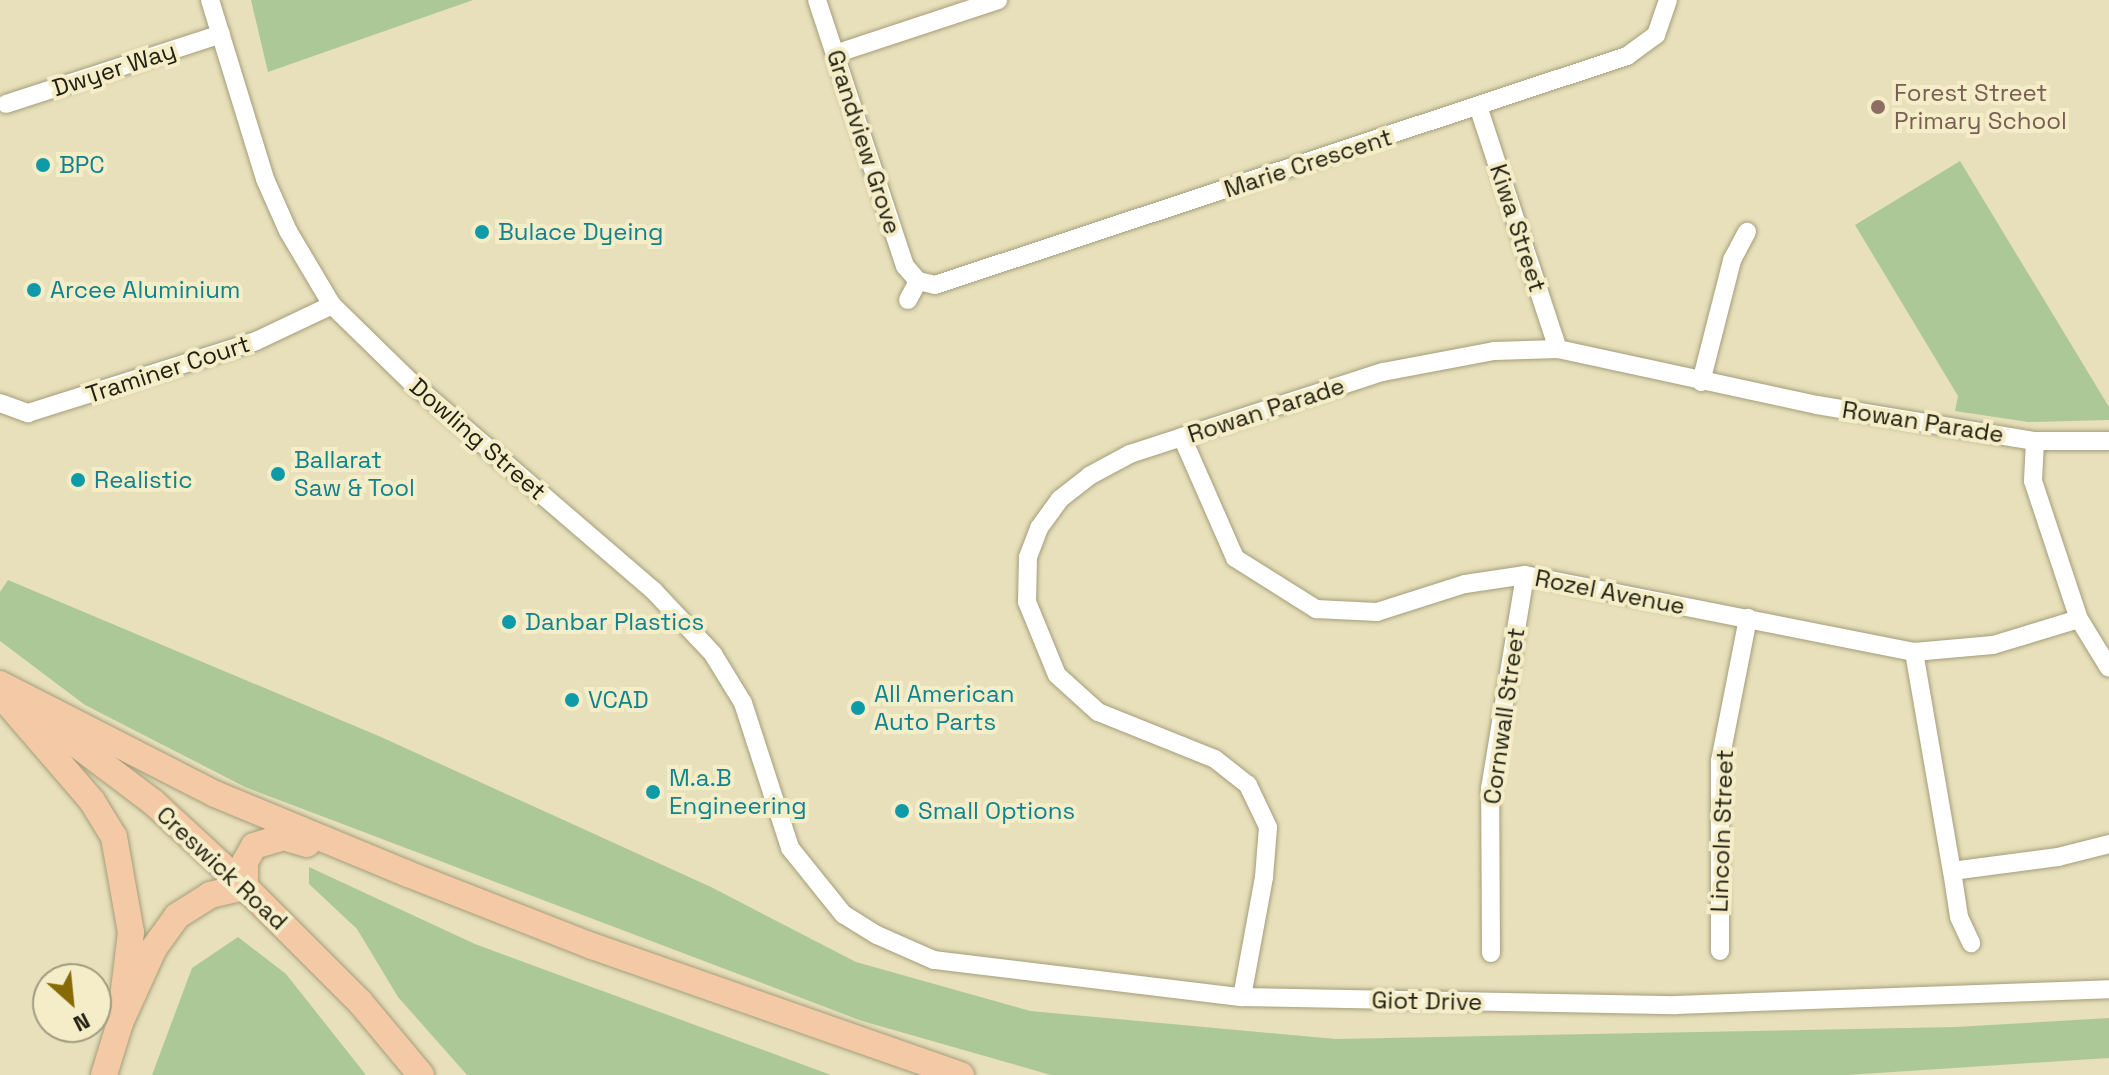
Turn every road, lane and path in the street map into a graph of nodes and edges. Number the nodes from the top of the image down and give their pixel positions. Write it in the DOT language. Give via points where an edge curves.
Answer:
graph roads {
  1 [pos="210,0"];
  2 [pos="817,0"];
  3 [pos="998,0"];
  4 [pos="1668,0"];
  5 [pos="221,34"];
  6 [pos="835,54"];
  7 [pos="6,104"];
  8 [pos="1478,106"];
  9 [pos="1747,232"];
  10 [pos="918,281"];
  11 [pos="908,300"];
  12 [pos="332,305"];
  13 [pos="1558,349"];
  14 [pos="1701,382"];
  15 [pos="0,403"];
  16 [pos="1182,437"];
  17 [pos="2035,441"];
  18 [pos="2109,441"];
  19 [pos="1525,575"];
  20 [pos="1748,618"];
  21 [pos="2079,619"];
  22 [pos="1914,652"];
  23 [pos="2109,668"];
  24 [pos="0,686"];
  25 [pos="0,694"];
  26 [pos="2109,844"];
  27 [pos="790,848"];
  28 [pos="1952,871"];
  29 [pos="408,874"];
  30 [pos="245,887"];
  31 [pos="1971,943"];
  32 [pos="1720,951"];
  33 [pos="1491,953"];
  34 [pos="2109,989"];
  35 [pos="1242,997"];
  36 [pos="120,1023"];
  37 [pos="104,1075"];
  38 [pos="421,1075"];
  39 [pos="961,1075"];
  1 -- 5 [label="street, Dowling Street"];
  2 -- 6 [label="street, Grandview Grove"];
  3 -- 6 [label="street"];
  4 -- 8 [label="street, Marie Crescent" via="1660,30 1639,51"];
  5 -- 7 [label="street, Dwyer Way"];
  5 -- 12 [label="street, Dowling Street" via="265,179 288,231"];
  6 -- 10 [label="street, Grandview Grove" via="905,266"];
  8 -- 10 [label="street, Marie Crescent" via="950,281"];
  8 -- 13 [label="street, Kiwa Street"];
  9 -- 14 [label="street" via="1732,260"];
  10 -- 11 [label="street"];
  12 -- 15 [label="street, Traminer Court" via="256,341 28,413"];
  12 -- 27 [label="street, Dowling Street" via="411,382 653,590 713,654 743,703"];
  13 -- 14 [label="street, Rowan Parade"];
  13 -- 16 [label="street, Rowan Parade" via="1494,351 1383,372"];
  14 -- 17 [label="street, Rowan Parade"];
  16 -- 19 [label="street, Rozel Avenue" via="1235,558 1316,609 1377,612 1465,584"];
  16 -- 35 [label="street, Rowan Parade" via="1130,454 1060,499 1039,528 1028,557 1027,602 1057,675 1098,712 1215,759 1248,785 1268,827"];
  17 -- 18 [label="street, Rowan Parade"];
  17 -- 21 [label="street" via="2033,481"];
  19 -- 20 [label="street, Rozel Avenue"];
  19 -- 33 [label="street, Cornwall Street" via="1490,789"];
  20 -- 22 [label="street, Rozel Avenue"];
  20 -- 32 [label="street, Lincoln Street" via="1720,761"];
  21 -- 22 [label="street, Rozel Avenue" via="1993,645"];
  21 -- 23 [label="street"];
  22 -- 28 [label="street"];
  24 -- 29 [label="highway" via="215,794"];
  24 -- 30 [label="highway, Creswick Road" via="153,802"];
  25 -- 36 [label="highway" via="92,801 114,837 131,932"];
  26 -- 28 [label="street" via="2058,857"];
  27 -- 35 [label="street, Giot Drive" via="843,914 934,960"];
  28 -- 31 [label="street" via="1959,917"];
  29 -- 30 [label="highway" via="283,837 268,839 248,853"];
  29 -- 39 [label="highway" via="607,951"];
  30 -- 36 [label="highway" via="210,895 177,916 154,948"];
  30 -- 38 [label="highway, Creswick Road" via="360,1002"];
  34 -- 35 [label="street, Giot Drive" via="1676,1005"];
  36 -- 37 [label="highway"];
}
